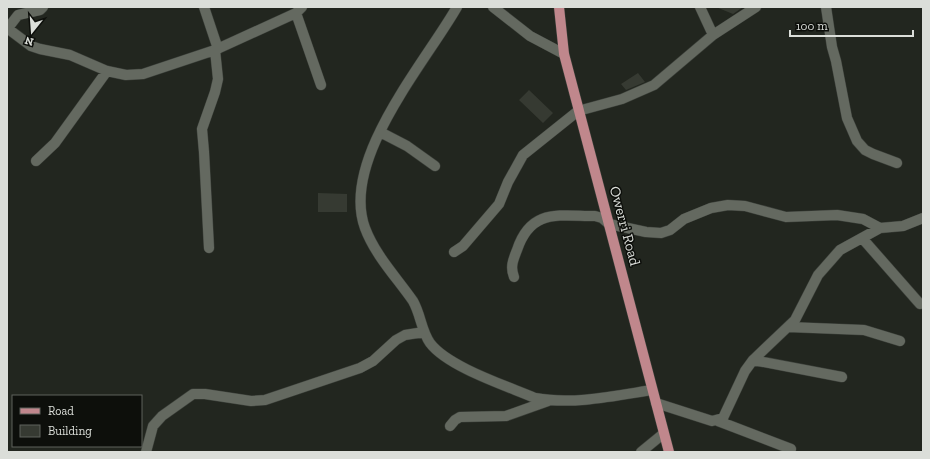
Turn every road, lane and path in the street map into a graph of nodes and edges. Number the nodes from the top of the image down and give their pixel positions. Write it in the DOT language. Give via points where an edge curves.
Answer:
graph roads {
  1 [pos="43,7"];
  2 [pos="204,7"];
  3 [pos="457,7"];
  4 [pos="493,7"];
  5 [pos="558,7"];
  6 [pos="700,7"];
  7 [pos="756,7"];
  8 [pos="826,7"];
  9 [pos="299,10"];
  10 [pos="8,28"];
  11 [pos="713,35"];
  12 [pos="216,50"];
  13 [pos="564,54"];
  14 [pos="107,71"];
  15 [pos="321,85"];
  16 [pos="578,111"];
  17 [pos="380,132"];
  18 [pos="36,161"];
  19 [pos="897,163"];
  20 [pos="435,166"];
  21 [pos="923,218"];
  22 [pos="609,224"];
  23 [pos="880,228"];
  24 [pos="862,238"];
  25 [pos="209,248"];
  26 [pos="454,252"];
  27 [pos="514,277"];
  28 [pos="920,304"];
  29 [pos="788,327"];
  30 [pos="424,332"];
  31 [pos="900,341"];
  32 [pos="753,360"];
  33 [pos="842,376"];
  34 [pos="652,390"];
  35 [pos="548,400"];
  36 [pos="656,403"];
  37 [pos="718,421"];
  38 [pos="450,426"];
  39 [pos="663,434"];
  40 [pos="791,449"];
  41 [pos="146,452"];
  42 [pos="641,452"];
  43 [pos="669,452"];
  1 -- 10 [label="street" via="18,15"];
  2 -- 12 [label="street"];
  3 -- 17 [label="street" via="393,106"];
  4 -- 13 [label="street" via="530,36"];
  5 -- 13 [label="main road, Owerri Road"];
  6 -- 11 [label="street"];
  7 -- 11 [label="street"];
  8 -- 19 [label="street" via="847,118 857,141 865,150"];
  9 -- 12 [label="street"];
  9 -- 15 [label="street"];
  10 -- 14 [label="street" via="31,46 70,55"];
  11 -- 16 [label="street" via="654,85 622,99"];
  12 -- 14 [label="street" via="143,74 126,75"];
  12 -- 25 [label="street" via="218,79 201,136"];
  13 -- 16 [label="main road, Owerri Road"];
  14 -- 18 [label="street" via="55,144"];
  16 -- 22 [label="main road, Owerri Road"];
  16 -- 26 [label="street" via="523,155 499,204 463,246"];
  17 -- 20 [label="street" via="407,146"];
  17 -- 30 [label="street" via="361,186 362,216 372,244 414,301"];
  21 -- 23 [label="street" via="903,226"];
  22 -- 23 [label="street" via="661,233 670,230 684,219 711,208 728,205 745,206 786,217 837,215 864,219"];
  22 -- 27 [label="street" via="595,216 547,216 531,226 520,241 511,271"];
  22 -- 34 [label="main road, Owerri Road"];
  23 -- 24 [label="street"];
  24 -- 28 [label="street"];
  24 -- 29 [label="street" via="840,250 818,275 795,320"];
  29 -- 31 [label="street" via="864,330"];
  29 -- 32 [label="street"];
  30 -- 35 [label="street" via="438,353 461,366 535,398"];
  30 -- 41 [label="street" via="405,335 396,340 373,361 360,368 265,400 250,402 193,394 162,416 153,426"];
  32 -- 33 [label="street"];
  32 -- 37 [label="street" via="745,371 723,418"];
  34 -- 35 [label="street" via="578,400"];
  34 -- 36 [label="main road, Owerri Road"];
  35 -- 38 [label="street" via="506,416 460,417"];
  36 -- 37 [label="street"];
  36 -- 39 [label="main road, Owerri Road"];
  37 -- 40 [label="street"];
  39 -- 42 [label="street"];
  39 -- 43 [label="main road, Owerri Road"];
}
